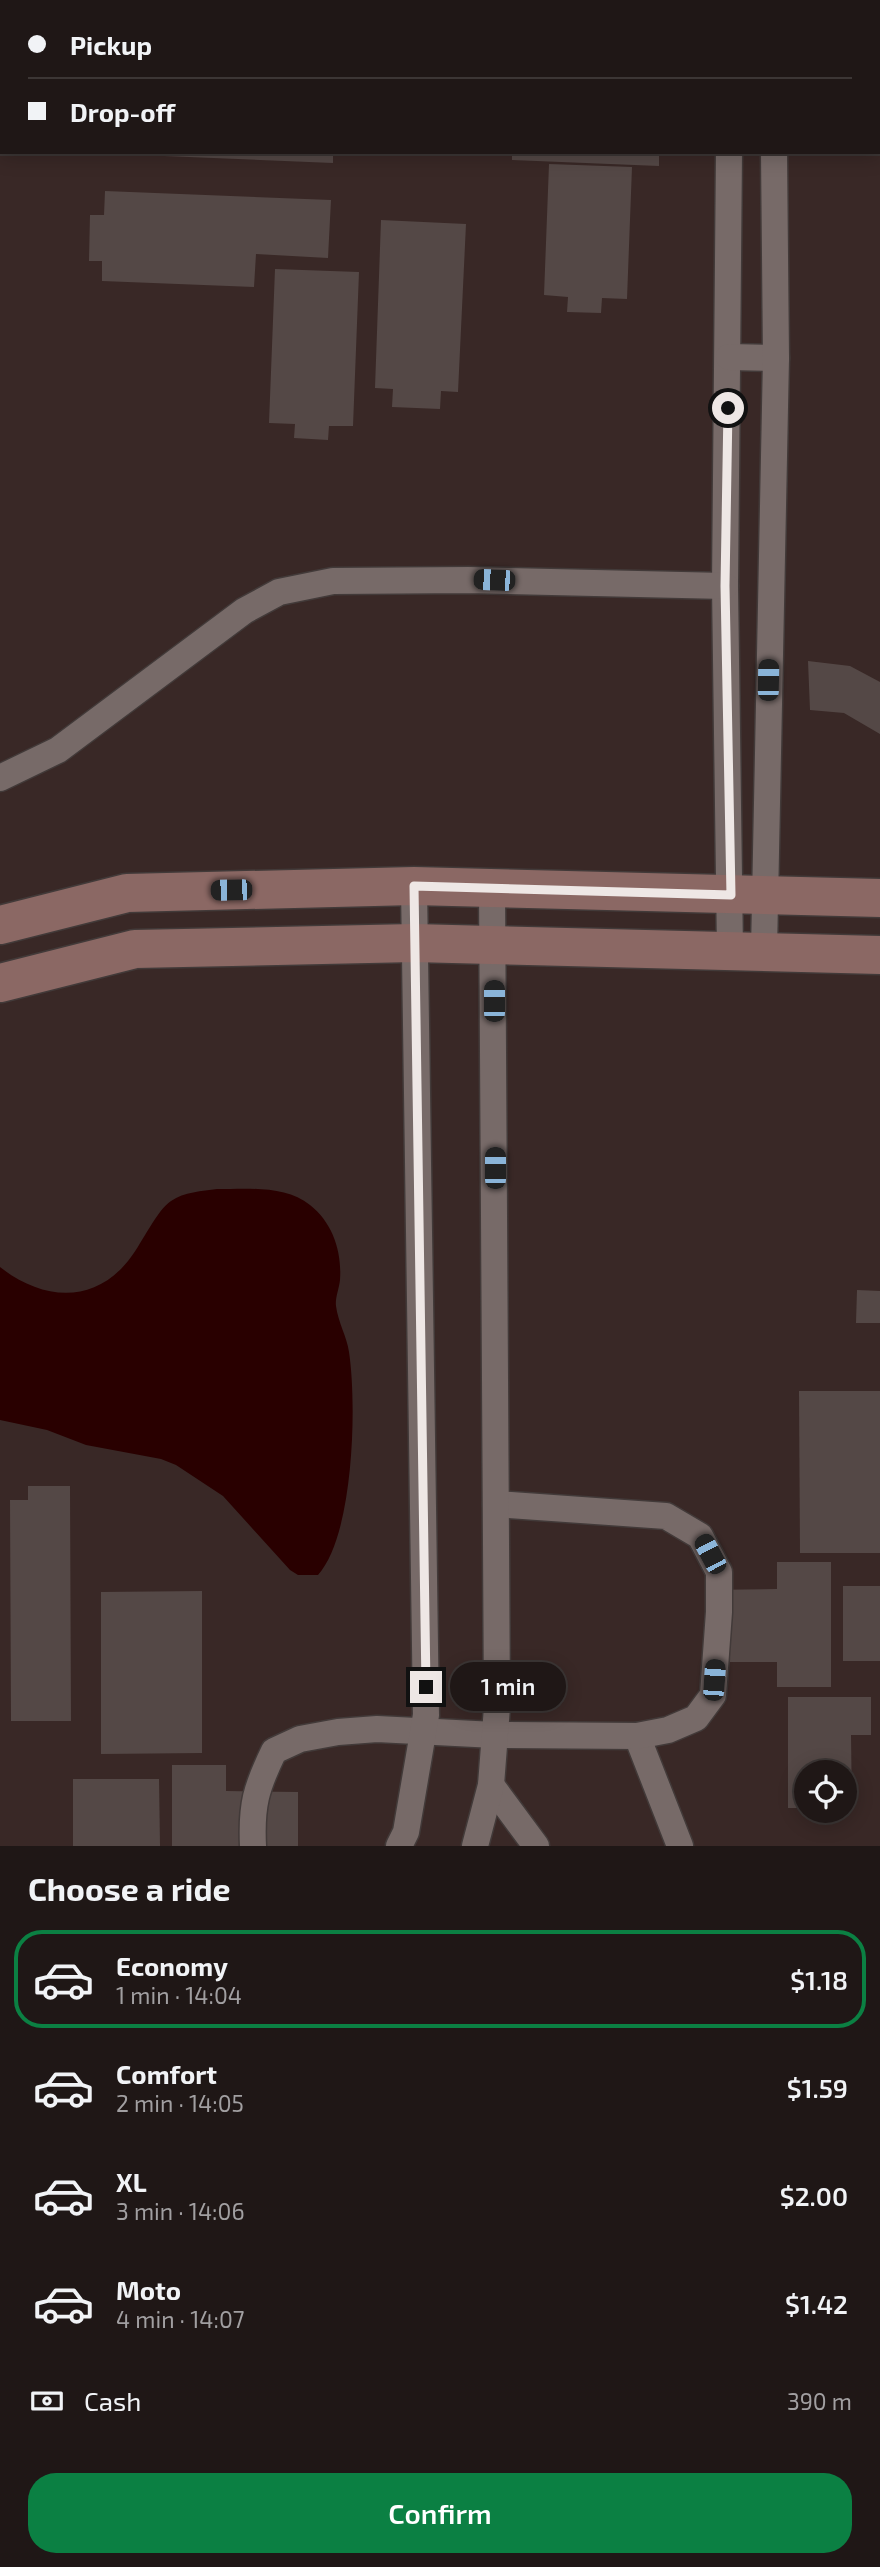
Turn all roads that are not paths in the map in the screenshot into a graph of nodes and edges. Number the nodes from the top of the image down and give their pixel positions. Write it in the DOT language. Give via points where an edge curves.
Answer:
graph roads {
  1 [pos="729,154"];
  2 [pos="774,154"];
  3 [pos="729,357"];
  4 [pos="776,358"];
  5 [pos="725,586"];
  6 [pos="0,778"];
  7 [pos="414,886"];
  8 [pos="492,888"];
  9 [pos="747,895"];
  10 [pos="880,898"];
  11 [pos="0,925"];
  12 [pos="414,943"];
  13 [pos="494,945"];
  14 [pos="747,951"];
  15 [pos="880,955"];
  16 [pos="0,983"];
  17 [pos="496,1504"];
  18 [pos="423,1731"];
  19 [pos="495,1735"];
  20 [pos="636,1737"];
  21 [pos="491,1785"];
  22 [pos="253,1846"];
  23 [pos="399,1846"];
  24 [pos="475,1846"];
  25 [pos="536,1846"];
  26 [pos="680,1846"];
  1 -- 3 [label="street"];
  2 -- 4 [label="street"];
  3 -- 4 [label="street"];
  3 -- 5 [label="street"];
  4 -- 9 [label="street"];
  5 -- 6 [label="street" via="360,581 279,592 244,611 58,750"];
  5 -- 9 [label="street"];
  7 -- 8 [label="main road"];
  7 -- 11 [label="main road" via="127,893"];
  7 -- 12 [label="street"];
  8 -- 9 [label="main road"];
  8 -- 13 [label="street"];
  9 -- 10 [label="main road"];
  9 -- 14 [label="street"];
  12 -- 13 [label="main road"];
  12 -- 16 [label="main road" via="135,949"];
  12 -- 18 [label="street"];
  13 -- 14 [label="main road"];
  13 -- 17 [label="street"];
  14 -- 15 [label="main road"];
  17 -- 19 [label="street"];
  17 -- 20 [label="street" via="666,1516 700,1536 719,1572 713,1695 696,1718"];
  18 -- 19 [label="street"];
  18 -- 22 [label="street" via="338,1732 300,1739 274,1751 252,1810"];
  18 -- 23 [label="street" via="406,1832"];
  19 -- 20 [label="street"];
  19 -- 21 [label="street"];
  20 -- 26 [label="street"];
  21 -- 24 [label="street"];
  21 -- 25 [label="street"];
}
